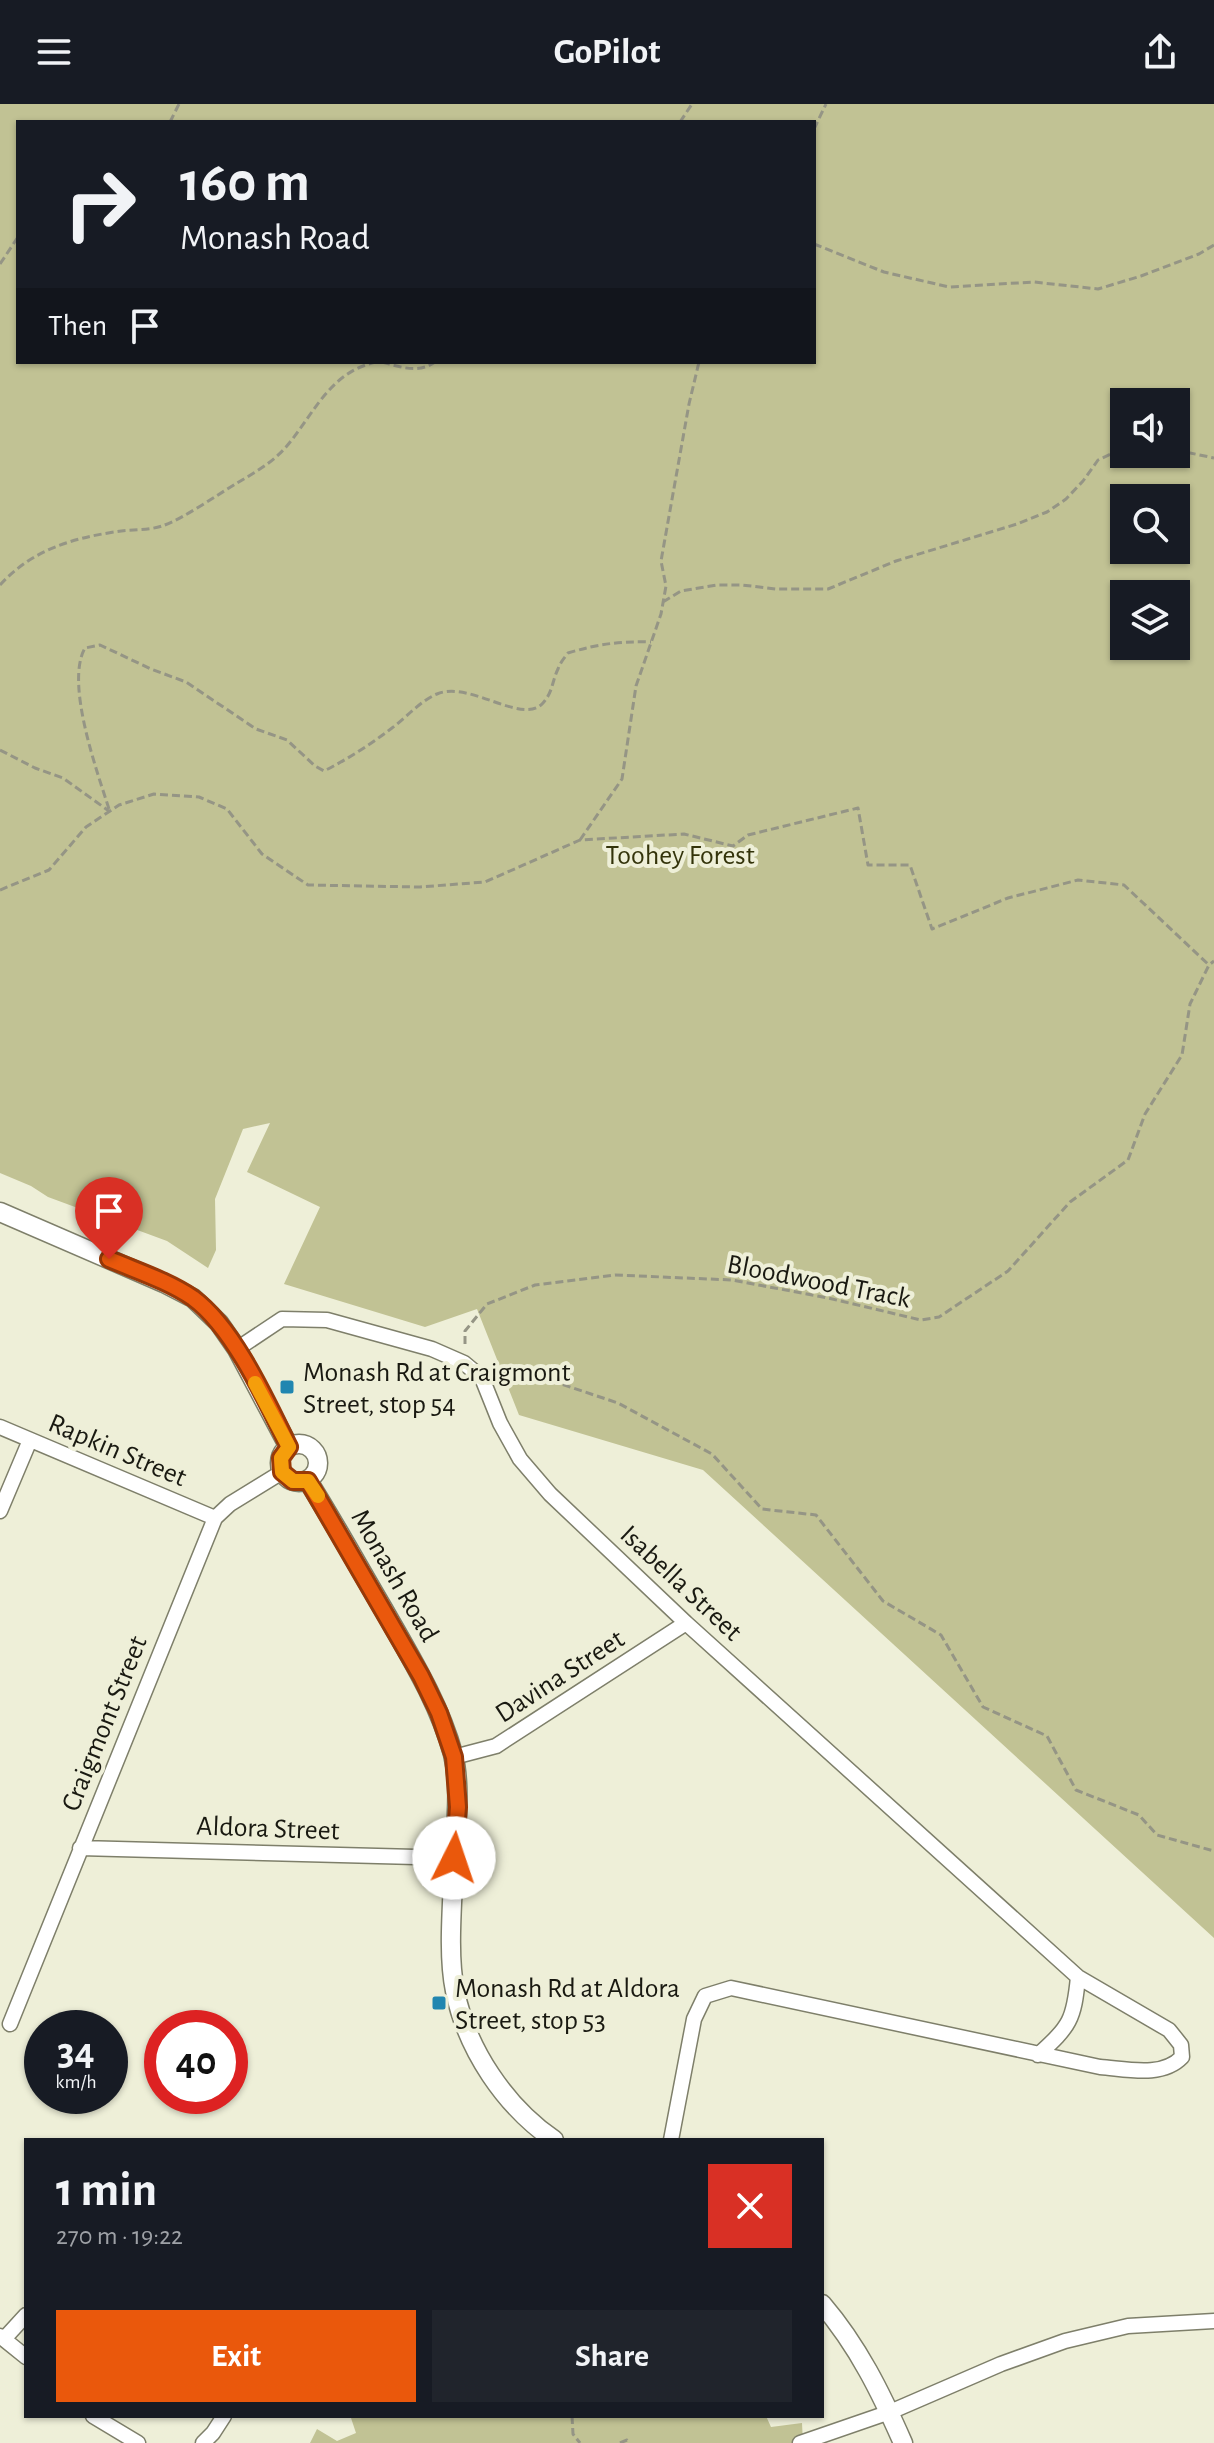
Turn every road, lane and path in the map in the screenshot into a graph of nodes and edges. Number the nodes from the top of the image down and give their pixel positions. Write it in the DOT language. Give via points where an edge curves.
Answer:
graph roads {
  1 [pos="826,104"];
  2 [pos="816,125"];
  3 [pos="16,240"];
  4 [pos="816,245"];
  5 [pos="1214,245"];
  6 [pos="0,264"];
  7 [pos="373,364"];
  8 [pos="389,364"];
  9 [pos="432,364"];
  10 [pos="699,364"];
  11 [pos="1190,453"];
  12 [pos="1110,454"];
  13 [pos="1214,458"];
  14 [pos="0,585"];
  15 [pos="663,602"];
  16 [pos="651,642"];
  17 [pos="0,750"];
  18 [pos="109,811"];
  19 [pos="580,840"];
  20 [pos="0,890"];
  21 [pos="1214,961"];
  22 [pos="1209,965"];
  23 [pos="0,1212"];
  24 [pos="237,1349"];
  25 [pos="464,1363"];
  26 [pos="0,1427"];
  27 [pos="30,1440"];
  28 [pos="289,1447"];
  29 [pos="282,1472"];
  30 [pos="308,1481"];
  31 [pos="0,1511"];
  32 [pos="215,1518"];
  33 [pos="686,1623"];
  34 [pos="454,1757"];
  35 [pos="80,1848"];
  36 [pos="1214,1851"];
  37 [pos="454,1858"];
  38 [pos="1078,1977"];
  39 [pos="10,2024"];
  40 [pos="1038,2055"];
  41 [pos="552,2138"];
  42 [pos="671,2138"];
  43 [pos="824,2306"];
  44 [pos="24,2317"];
  45 [pos="1214,2321"];
  46 [pos="2,2337"];
  47 [pos="24,2355"];
  48 [pos="890,2412"];
  49 [pos="95,2418"];
  50 [pos="223,2418"];
  51 [pos="572,2418"];
  52 [pos="114,2437"];
  53 [pos="138,2443"];
  54 [pos="203,2443"];
  55 [pos="580,2443"];
  56 [pos="620,2443"];
  57 [pos="630,2443"];
  58 [pos="800,2443"];
  59 [pos="903,2443"];
  1 -- 2 [label="path"];
  3 -- 6 [label="path"];
  4 -- 5 [label="path" via="884,272 949,287 1034,282 1098,289"];
  7 -- 14 [label="path" via="340,379 287,447 234,485 167,524 89,537 42,552 15,568"];
  8 -- 9 [label="path" via="416,370"];
  10 -- 15 [label="path" via="661,561"];
  11 -- 13 [label="path"];
  12 -- 15 [label="path" via="1098,460 1075,490 1047,512 828,589 717,585 681,591"];
  15 -- 16 [label="path"];
  16 -- 18 [label="path" via="619,641 568,653 541,706 525,710 479,694 438,693 324,771 287,740 256,729 186,682 100,645 85,648 77,670 80,698"];
  16 -- 19 [label="path" via="636,686 622,779"];
  17 -- 18 [label="path" via="63,778"];
  18 -- 19 [label="path" via="154,794 199,797 227,809 262,854 308,885 485,882"];
  18 -- 20 [label="path" via="86,827 49,870"];
  19 -- 22 [label="path" via="684,834 733,846 748,835 858,808 868,865 910,865 932,929 1008,898 1064,883 1109,883 1124,885"];
  21 -- 22 [label="path, Bloodwood Track"];
  22 -- 25 [label="path, Bloodwood Track" via="1190,1004 1182,1055 1145,1114 1128,1160 1070,1202 1008,1271 939,1317 921,1320 732,1280 615,1275 535,1285 487,1304 465,1331"];
  23 -- 24 [label="street" via="193,1298"];
  24 -- 25 [label="street, Isabella Street" via="282,1319 327,1320"];
  24 -- 28 [label="street"];
  25 -- 33 [label="street, Isabella Street" via="482,1378 506,1435 540,1483"];
  25 -- 36 [label="path" via="531,1374 618,1403 712,1454 762,1509 816,1515 883,1601 941,1635 983,1707 1047,1736 1076,1790 1139,1815 1157,1835"];
  26 -- 27 [label="street, Rapkin Street"];
  27 -- 31 [label="street"];
  27 -- 32 [label="street, Rapkin Street"];
  28 -- 29 [label="street" via="281,1458"];
  28 -- 30 [label="street" via="304,1445 316,1454 318,1469"];
  29 -- 30 [label="street" via="293,1481"];
  29 -- 32 [label="street"];
  30 -- 34 [label="street, Monash Road" via="421,1676"];
  32 -- 35 [label="street, Craigmont Street"];
  33 -- 34 [label="street, Davina Street" via="496,1746"];
  33 -- 38 [label="street, Isabella Street"];
  34 -- 37 [label="street, Monash Road"];
  35 -- 37 [label="street, Aldora Street"];
  35 -- 39 [label="street, Craigmont Street"];
  37 -- 41 [label="street, Monash Road" via="452,1959 467,2032 504,2093"];
  38 -- 40 [label="street" via="1065,2032"];
  38 -- 40 [label="street, Isabella Street" via="1169,2030 1181,2045 1182,2057 1157,2070 1100,2067"];
  40 -- 42 [label="street, Isabella Street" via="731,1988 705,1996 694,2019"];
  43 -- 48 [label="street" via="865,2362"];
  44 -- 46 [label="street"];
  45 -- 48 [label="street" via="1128,2326 1065,2341"];
  46 -- 47 [label="street"];
  48 -- 58 [label="street"];
  48 -- 59 [label="street"];
  49 -- 52 [label="street"];
  50 -- 54 [label="street"];
  51 -- 55 [label="path"];
  52 -- 53 [label="street"];
  56 -- 57 [label="path"];
}
